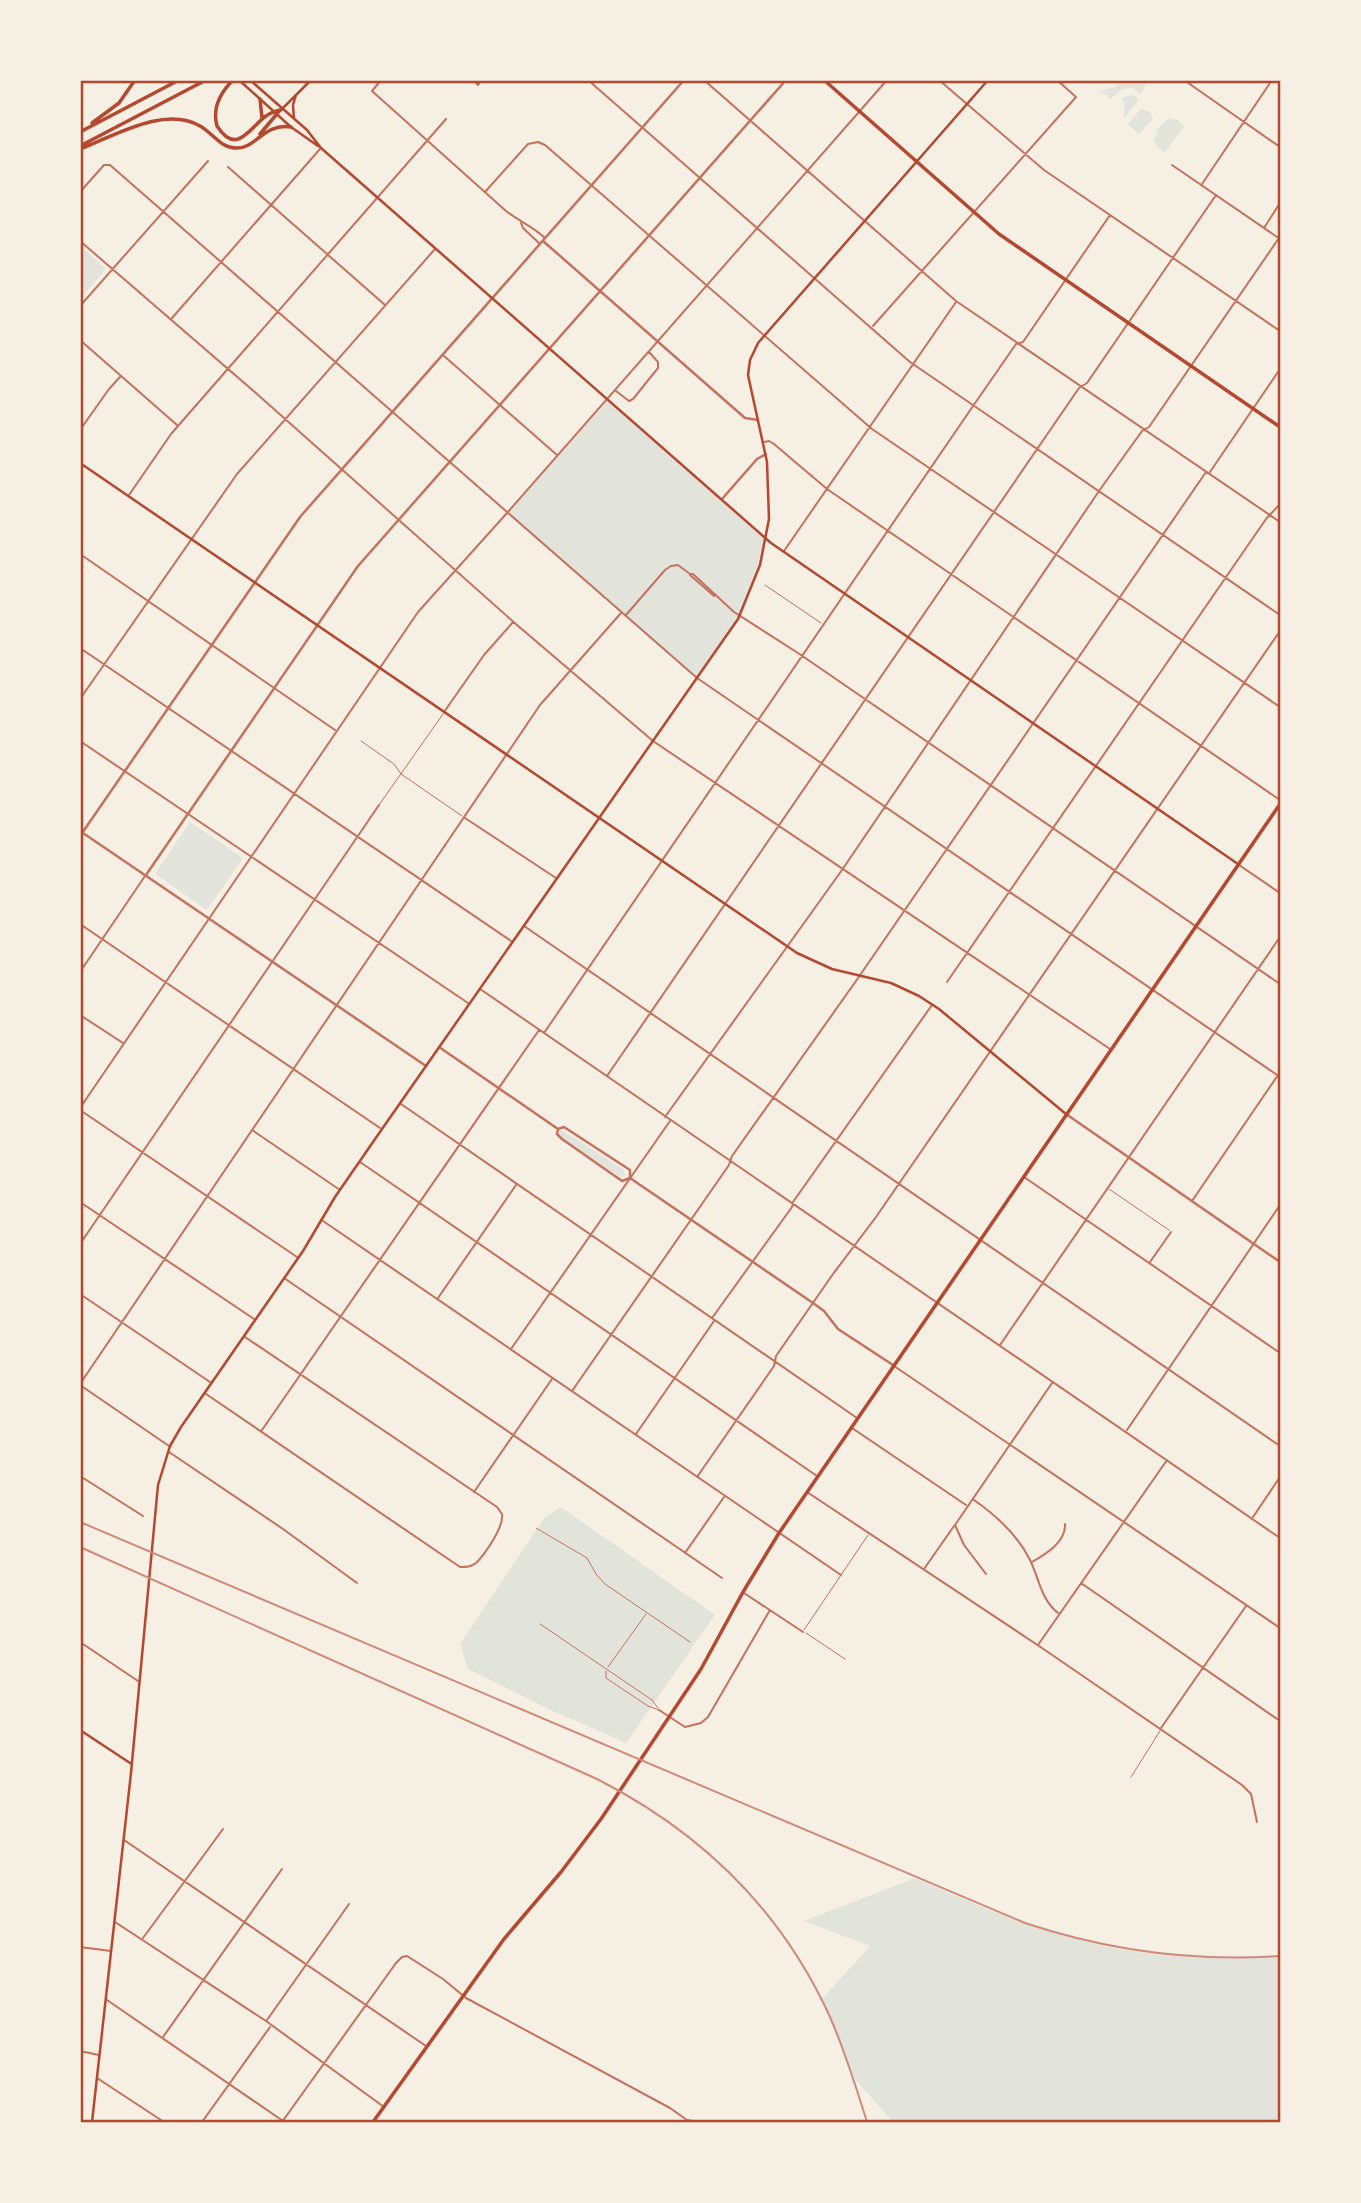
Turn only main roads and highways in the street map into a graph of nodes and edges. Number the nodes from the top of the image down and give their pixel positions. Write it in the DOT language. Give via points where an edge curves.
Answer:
graph roads {
  1 [pos="135,80"];
  2 [pos="179,80"];
  3 [pos="206,80"];
  4 [pos="233,80"];
  5 [pos="239,80"];
  6 [pos="311,80"];
  7 [pos="824,80"];
  8 [pos="988,80"];
  9 [pos="251,81"];
  10 [pos="296,94"];
  11 [pos="260,99"];
  12 [pos="282,109"];
  13 [pos="275,113"];
  14 [pos="294,119"];
  15 [pos="261,120"];
  16 [pos="291,127"];
  17 [pos="82,131"];
  18 [pos="256,138"];
  19 [pos="80,147"];
  20 [pos="321,148"];
  21 [pos="916,162"];
  22 [pos="1280,427"];
  23 [pos="80,463"];
  24 [pos="766,539"];
  25 [pos="1280,802"];
  26 [pos="598,818"];
  27 [pos="1238,864"];
  28 [pos="1066,1114"];
  29 [pos="80,1730"];
  30 [pos="131,1764"];
  31 [pos="92,2123"];
  32 [pos="373,2123"];
  1 -- 17 [label="main road" via="119,103"];
  2 -- 17 [label="main road"];
  3 -- 19 [label="main road"];
  4 -- 15 [label="main road" via="216,105 218,129 229,138 240,139"];
  5 -- 11 [label="main road"];
  6 -- 10 [label="main road"];
  7 -- 21 [label="main road"];
  8 -- 21 [label="main road"];
  9 -- 12 [label="main road"];
  10 -- 12 [label="main road"];
  10 -- 14 [label="main road"];
  11 -- 13 [label="main road"];
  11 -- 15 [label="main road"];
  12 -- 13 [label="main road"];
  12 -- 14 [label="main road"];
  13 -- 15 [label="main road"];
  13 -- 16 [label="main road"];
  13 -- 18 [label="main road"];
  14 -- 20 [label="main road"];
  16 -- 18 [label="main road" via="273,128"];
  16 -- 20 [label="main road"];
  18 -- 19 [label="main road" via="234,148 196,124 165,120"];
  20 -- 24 [label="main road"];
  21 -- 22 [label="main road" via="999,234"];
  21 -- 24 [label="main road" via="753,351 749,382 766,454 770,495"];
  23 -- 26 [label="main road"];
  24 -- 26 [label="main road" via="739,615"];
  24 -- 27 [label="main road"];
  25 -- 27 [label="main road"];
  26 -- 28 [label="main road" via="808,959 832,970 899,986 933,1004"];
  26 -- 30 [label="main road" via="360,1161 170,1446 158,1485"];
  27 -- 28 [label="main road"];
  28 -- 32 [label="main road" via="779,1533 682,1700 601,1819 504,1939"];
  29 -- 30 [label="main road"];
  30 -- 31 [label="main road"];
}
